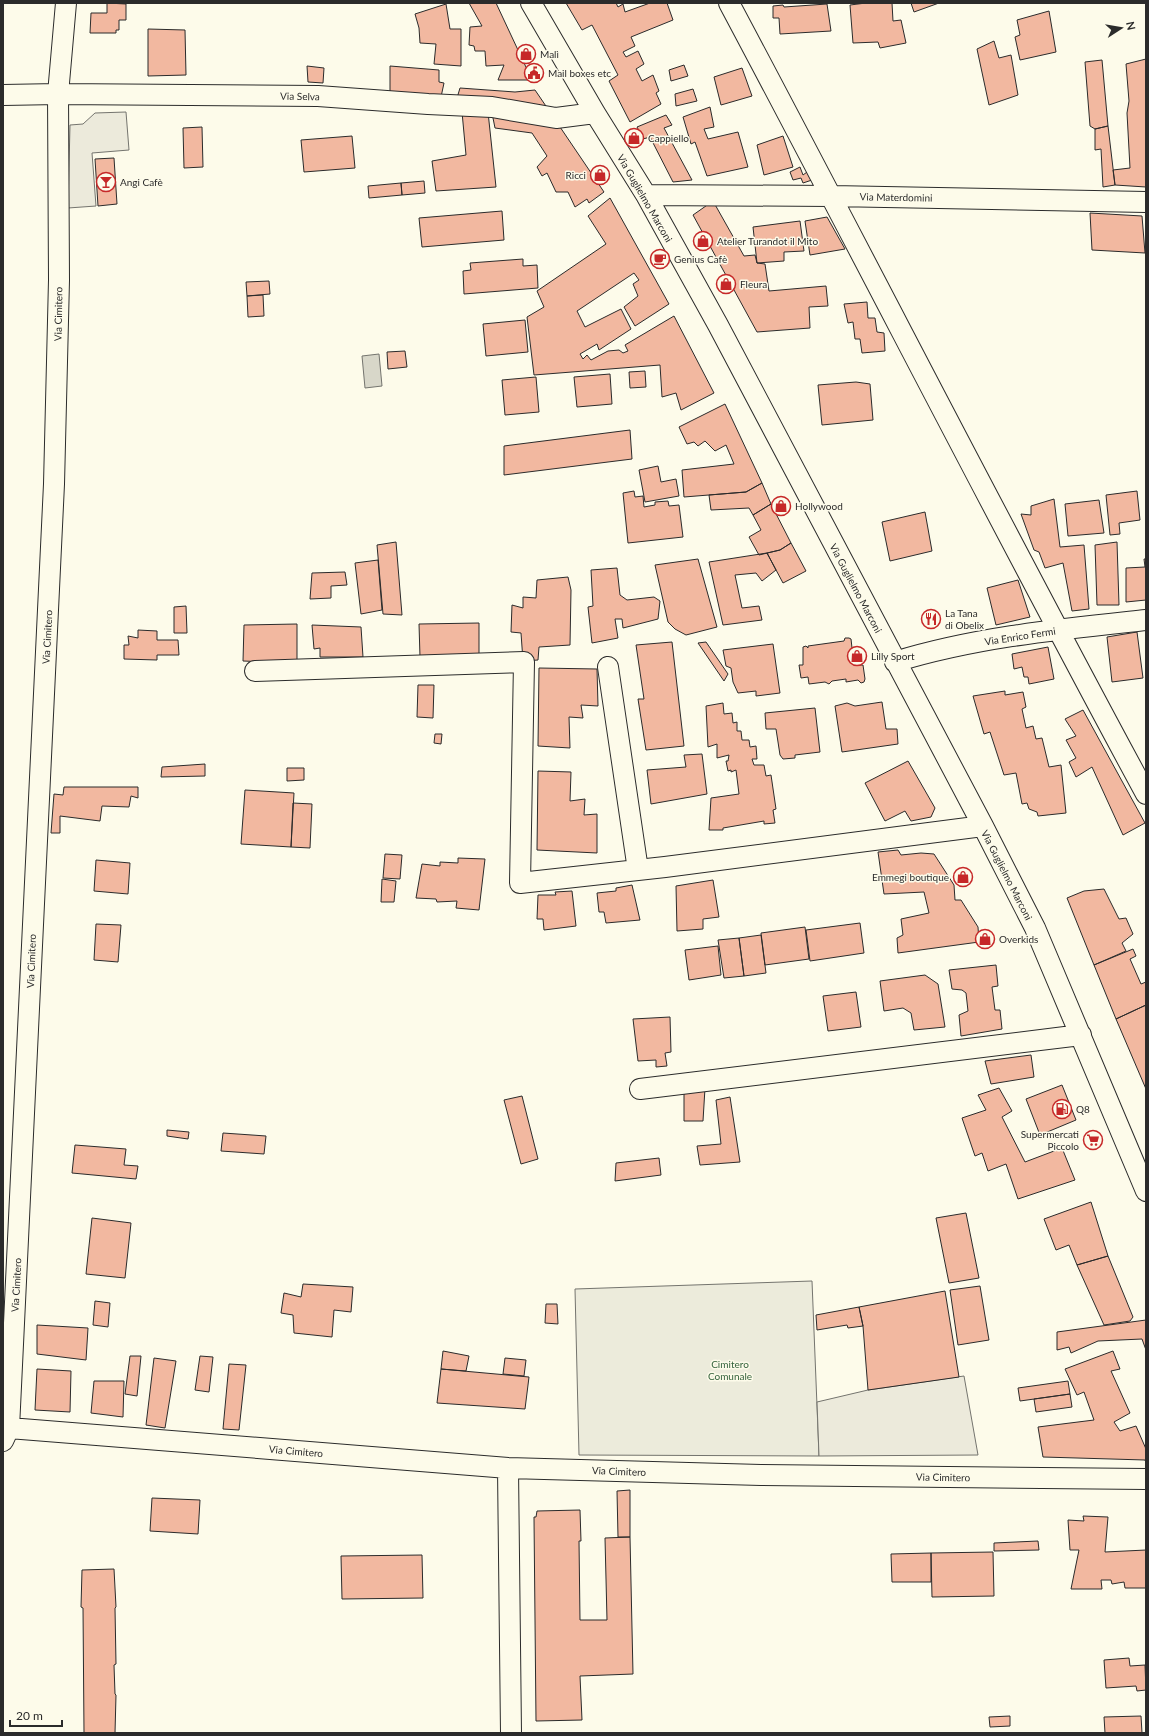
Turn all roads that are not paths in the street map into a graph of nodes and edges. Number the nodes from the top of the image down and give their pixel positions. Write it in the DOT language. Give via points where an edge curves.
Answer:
graph roads {
  1 [pos="66,3"];
  2 [pos="531,3"];
  3 [pos="729,3"];
  4 [pos="58,94"];
  5 [pos="3,96"];
  6 [pos="595,113"];
  7 [pos="646,195"];
  8 [pos="832,196"];
  9 [pos="1146,202"];
  10 [pos="1146,620"];
  11 [pos="1057,630"];
  12 [pos="895,662"];
  13 [pos="608,667"];
  14 [pos="255,671"];
  15 [pos="1146,794"];
  16 [pos="983,826"];
  17 [pos="638,870"];
  18 [pos="1081,1035"];
  19 [pos="640,1089"];
  20 [pos="1146,1191"];
  21 [pos="4,1431"];
  22 [pos="508,1468"];
  23 [pos="1146,1479"];
  24 [pos="511,1733"];
  1 -- 4 [label="street, Via Cimitero"];
  2 -- 6 [label="street, Via Guglielmo Marconi"];
  3 -- 8 [label="street"];
  4 -- 5 [label="street, Via Selva"];
  4 -- 6 [label="street, Via Selva" via="318,96 492,107 556,118"];
  4 -- 21 [label="street, Via Cimitero" via="54,484"];
  6 -- 7 [label="street, Via Guglielmo Marconi"];
  7 -- 8 [label="street, Via Materdomini"];
  7 -- 12 [label="street, Via Guglielmo Marconi" via="718,325"];
  8 -- 9 [label="street, Via Materdomini"];
  8 -- 11 [label="street"];
  10 -- 11 [label="street, Via Enrico Fermi"];
  11 -- 12 [label="street, Via Enrico Fermi" via="932,650"];
  11 -- 15 [label="street"];
  12 -- 16 [label="street, Via Guglielmo Marconi"];
  13 -- 17 [label="street"];
  14 -- 17 [label="street" via="524,662 520,883"];
  16 -- 17 [label="street"];
  16 -- 18 [label="street, Via Guglielmo Marconi" via="1034,928"];
  18 -- 19 [label="street"];
  18 -- 20 [label="street, Via Guglielmo Marconi"];
  21 -- 22 [label="street, Via Cimitero"];
  22 -- 23 [label="street, Via Cimitero" via="761,1475"];
  22 -- 24 [label="street"];
}
